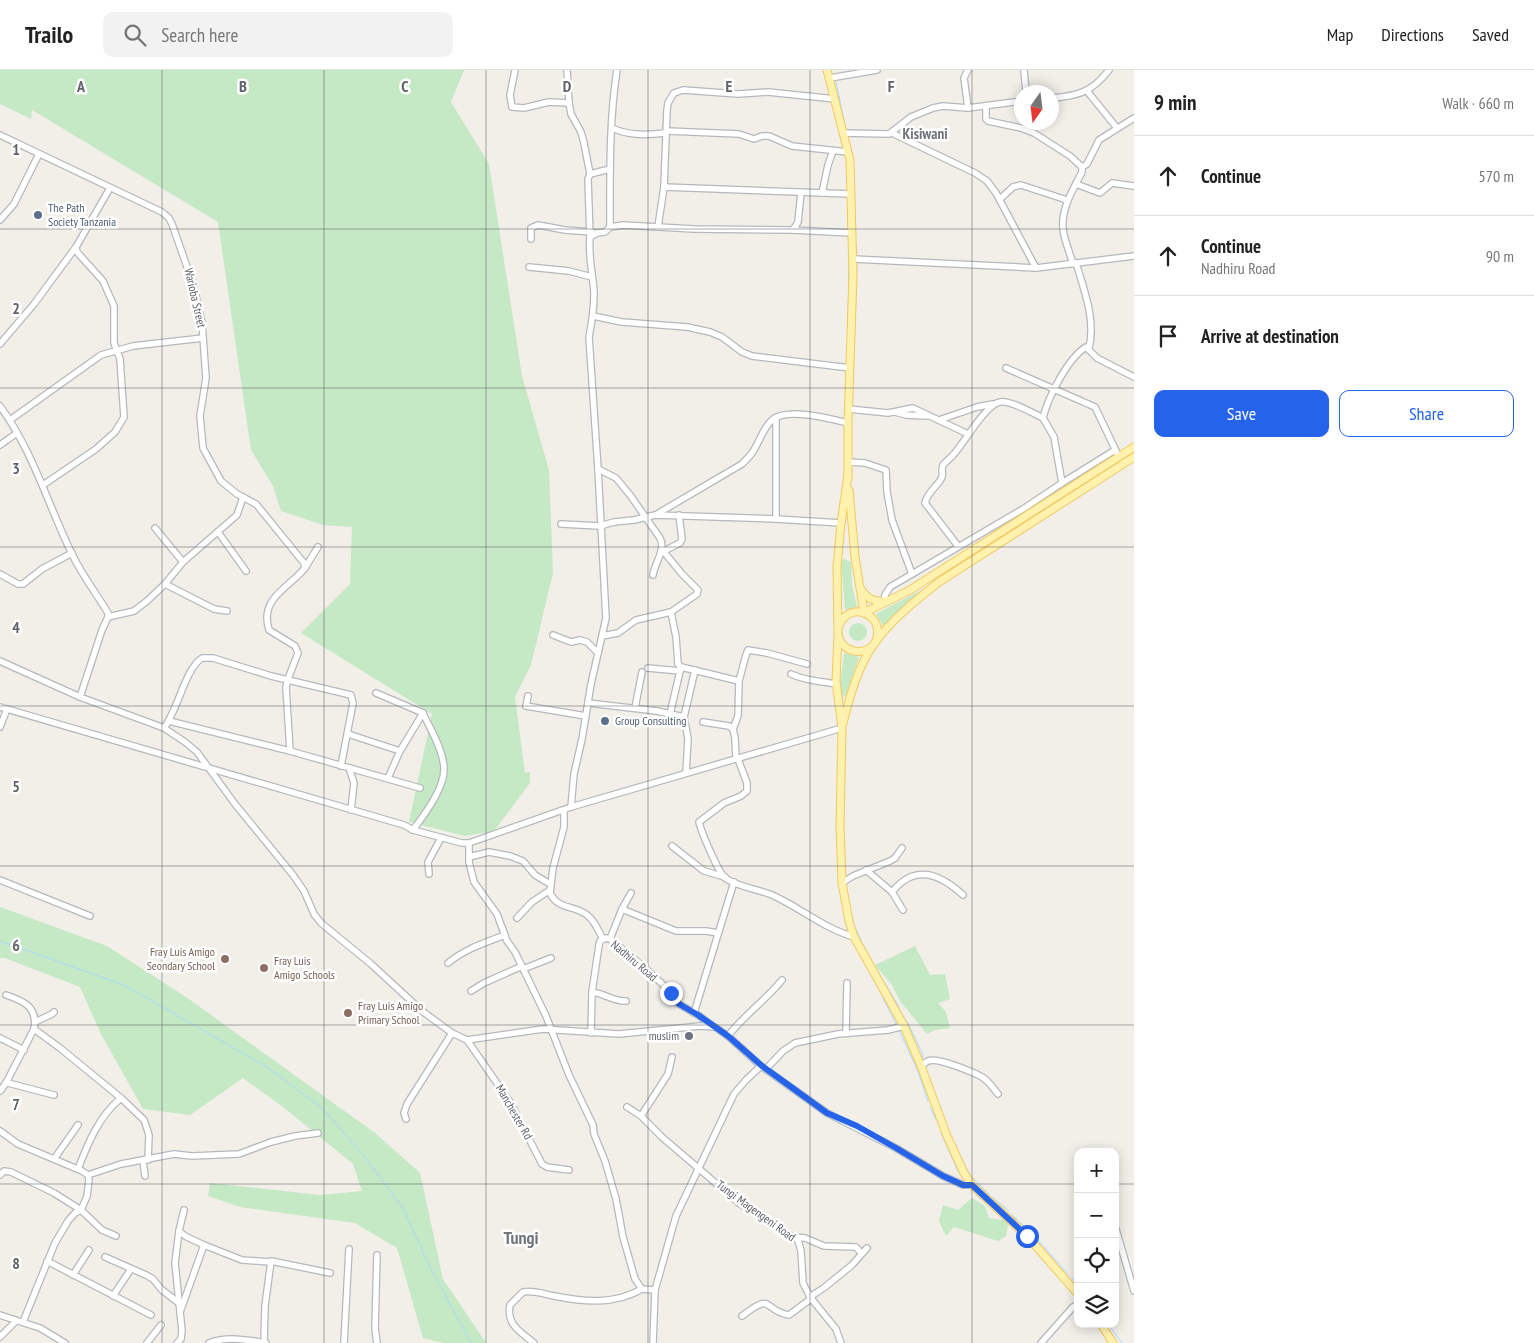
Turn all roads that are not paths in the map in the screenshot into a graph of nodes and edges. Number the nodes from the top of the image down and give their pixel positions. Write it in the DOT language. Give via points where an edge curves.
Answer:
graph roads {
  1 [pos="515,70"];
  2 [pos="567,70"];
  3 [pos="617,70"];
  4 [pos="827,70"];
  5 [pos="877,70"];
  6 [pos="968,70"];
  7 [pos="1024,70"];
  8 [pos="1109,70"];
  9 [pos="830,78"];
  10 [pos="1025,85"];
  11 [pos="1087,91"];
  12 [pos="1059,97"];
  13 [pos="835,99"];
  14 [pos="1014,102"];
  15 [pos="568,103"];
  16 [pos="986,106"];
  17 [pos="968,108"];
  18 [pos="1134,118"];
  19 [pos="612,128"];
  20 [pos="1117,128"];
  21 [pos="666,132"];
  22 [pos="843,133"];
  23 [pos="892,133"];
  24 [pos="0,135"];
  25 [pos="834,151"];
  26 [pos="848,152"];
  27 [pos="39,154"];
  28 [pos="1082,167"];
  29 [pos="610,169"];
  30 [pos="590,174"];
  31 [pos="1076,184"];
  32 [pos="1134,186"];
  33 [pos="664,187"];
  34 [pos="110,188"];
  35 [pos="801,192"];
  36 [pos="822,193"];
  37 [pos="851,194"];
  38 [pos="1000,199"];
  39 [pos="1067,200"];
  40 [pos="1,218"];
  41 [pos="658,226"];
  42 [pos="610,227"];
  43 [pos="793,230"];
  44 [pos="852,233"];
  45 [pos="592,234"];
  46 [pos="531,239"];
  47 [pos="76,248"];
  48 [pos="1134,256"];
  49 [pos="853,259"];
  50 [pos="1075,263"];
  51 [pos="529,266"];
  52 [pos="1036,268"];
  53 [pos="592,276"];
  54 [pos="593,316"];
  55 [pos="203,338"];
  56 [pos="0,344"];
  57 [pos="1089,348"];
  58 [pos="117,350"];
  59 [pos="850,368"];
  60 [pos="1006,368"];
  61 [pos="1134,377"];
  62 [pos="1055,390"];
  63 [pos="993,404"];
  64 [pos="0,406"];
  65 [pos="848,409"];
  66 [pos="776,418"];
  67 [pos="1043,418"];
  68 [pos="10,420"];
  69 [pos="939,420"];
  70 [pos="848,423"];
  71 [pos="17,433"];
  72 [pos="968,434"];
  73 [pos="0,444"];
  74 [pos="1134,447"];
  75 [pos="1115,450"];
  76 [pos="1134,457"];
  77 [pos="1118,458"];
  78 [pos="848,462"];
  79 [pos="598,469"];
  80 [pos="848,475"];
  81 [pos="1062,482"];
  82 [pos="43,485"];
  83 [pos="243,497"];
  84 [pos="655,515"];
  85 [pos="680,515"];
  86 [pos="645,518"];
  87 [pos="776,518"];
  88 [pos="841,523"];
  89 [pos="561,524"];
  90 [pos="600,526"];
  91 [pos="155,528"];
  92 [pos="218,532"];
  93 [pos="958,546"];
  94 [pos="318,547"];
  95 [pos="662,552"];
  96 [pos="72,554"];
  97 [pos="183,562"];
  98 [pos="305,568"];
  99 [pos="246,571"];
  100 [pos="0,574"];
  101 [pos="912,574"];
  102 [pos="653,575"];
  103 [pos="165,584"];
  104 [pos="858,585"];
  105 [pos="896,598"];
  106 [pos="884,602"];
  107 [pos="227,611"];
  108 [pos="671,612"];
  109 [pos="864,613"];
  110 [pos="108,617"];
  111 [pos="838,632"];
  112 [pos="552,635"];
  113 [pos="602,636"];
  114 [pos="874,643"];
  115 [pos="598,653"];
  116 [pos="0,661"];
  117 [pos="807,664"];
  118 [pos="648,668"];
  119 [pos="680,669"];
  120 [pos="695,670"];
  121 [pos="642,672"];
  122 [pos="791,674"];
  123 [pos="288,679"];
  124 [pos="739,681"];
  125 [pos="836,684"];
  126 [pos="376,693"];
  127 [pos="528,696"];
  128 [pos="80,697"];
  129 [pos="588,703"];
  130 [pos="0,707"];
  131 [pos="635,708"];
  132 [pos="7,709"];
  133 [pos="423,713"];
  134 [pos="670,714"];
  135 [pos="586,716"];
  136 [pos="684,717"];
  137 [pos="169,721"];
  138 [pos="703,722"];
  139 [pos="0,727"];
  140 [pos="164,728"];
  141 [pos="842,728"];
  142 [pos="733,729"];
  143 [pos="348,734"];
  144 [pos="290,751"];
  145 [pos="400,752"];
  146 [pos="737,759"];
  147 [pos="341,766"];
  148 [pos="349,768"];
  149 [pos="211,770"];
  150 [pos="686,773"];
  151 [pos="388,778"];
  152 [pos="420,788"];
  153 [pos="318,800"];
  154 [pos="571,807"];
  155 [pos="351,810"];
  156 [pos="564,810"];
  157 [pos="404,825"];
  158 [pos="413,830"];
  159 [pos="441,838"];
  160 [pos="469,843"];
  161 [pos="672,846"];
  162 [pos="902,848"];
  163 [pos="469,858"];
  164 [pos="866,870"];
  165 [pos="428,874"];
  166 [pos="724,877"];
  167 [pos="0,880"];
  168 [pos="734,882"];
  169 [pos="842,882"];
  170 [pos="550,887"];
  171 [pos="892,892"];
  172 [pos="631,893"];
  173 [pos="963,895"];
  174 [pos="622,909"];
  175 [pos="903,910"];
  176 [pos="90,916"];
  177 [pos="517,918"];
  178 [pos="718,933"];
  179 [pos="505,936"];
  180 [pos="854,937"];
  181 [pos="603,939"];
  182 [pos="610,939"];
  183 [pos="551,958"];
  184 [pos="448,963"];
  185 [pos="522,968"];
  186 [pos="782,980"];
  187 [pos="847,983"];
  188 [pos="471,991"];
  189 [pos="592,992"];
  190 [pos="6,995"];
  191 [pos="626,1000"];
  192 [pos="54,1012"];
  193 [pos="694,1013"];
  194 [pos="35,1022"];
  195 [pos="904,1026"];
  196 [pos="714,1028"];
  197 [pos="34,1029"];
  198 [pos="551,1029"];
  199 [pos="452,1033"];
  200 [pos="591,1033"];
  201 [pos="846,1033"];
  202 [pos="728,1036"];
  203 [pos="0,1038"];
  204 [pos="467,1040"];
  205 [pos="24,1050"];
  206 [pos="672,1057"];
  207 [pos="921,1066"];
  208 [pos="764,1068"];
  209 [pos="6,1083"];
  210 [pos="0,1090"];
  211 [pos="998,1094"];
  212 [pos="54,1095"];
  213 [pos="121,1098"];
  214 [pos="627,1107"];
  215 [pos="641,1116"];
  216 [pos="406,1120"];
  217 [pos="78,1126"];
  218 [pos="0,1131"];
  219 [pos="318,1133"];
  220 [pos="54,1159"];
  221 [pos="146,1160"];
  222 [pos="699,1168"];
  223 [pos="78,1169"];
  224 [pos="569,1170"];
  225 [pos="0,1175"];
  226 [pos="88,1175"];
  227 [pos="145,1176"];
  228 [pos="972,1185"];
  229 [pos="80,1210"];
  230 [pos="184,1210"];
  231 [pos="179,1231"];
  232 [pos="116,1236"];
  233 [pos="794,1237"];
  234 [pos="1119,1238"];
  235 [pos="204,1245"];
  236 [pos="867,1248"];
  237 [pos="89,1250"];
  238 [pos="349,1250"];
  239 [pos="861,1253"];
  240 [pos="377,1255"];
  241 [pos="105,1257"];
  242 [pos="47,1261"];
  243 [pos="270,1262"];
  244 [pos="130,1269"];
  245 [pos="330,1273"];
  246 [pos="73,1275"];
  247 [pos="642,1288"];
  248 [pos="1074,1289"];
  249 [pos="655,1290"];
  250 [pos="1134,1291"];
  251 [pos="113,1296"];
  252 [pos="811,1297"];
  253 [pos="179,1303"];
  254 [pos="1074,1308"];
  255 [pos="180,1312"];
  256 [pos="0,1314"];
  257 [pos="151,1315"];
  258 [pos="742,1316"];
  259 [pos="16,1321"];
  260 [pos="23,1322"];
  261 [pos="161,1325"];
  262 [pos="1104,1328"];
  263 [pos="0,1337"];
  264 [pos="65,1343"];
  265 [pos="147,1343"];
  266 [pos="177,1343"];
  267 [pos="209,1343"];
  268 [pos="265,1343"];
  269 [pos="344,1343"];
  270 [pos="377,1343"];
  271 [pos="534,1343"];
  272 [pos="654,1343"];
  273 [pos="841,1343"];
  274 [pos="1041,1343"];
  275 [pos="1113,1343"];
  1 -- 15 [label="street" via="510,95 512,107"];
  2 -- 15 [label="street"];
  3 -- 19 [label="street"];
  4 -- 9 [label="main road"];
  5 -- 9 [label="street"];
  6 -- 17 [label="street" via="964,78"];
  7 -- 10 [label="street"];
  8 -- 11 [label="street"];
  9 -- 13 [label="main road"];
  11 -- 12 [label="street"];
  11 -- 20 [label="street"];
  13 -- 21 [label="street" via="768,92 677,92 668,103"];
  13 -- 22 [label="main road"];
  14 -- 16 [label="street"];
  15 -- 30 [label="street" via="584,142"];
  16 -- 17 [label="street"];
  16 -- 28 [label="street" via="988,121 1034,133"];
  17 -- 23 [label="street" via="933,108 911,117"];
  18 -- 20 [label="street"];
  19 -- 21 [label="street" via="630,134"];
  19 -- 29 [label="street"];
  20 -- 28 [label="street" via="1099,140 1087,164"];
  21 -- 25 [label="street" via="739,134 754,139 769,136 792,146"];
  21 -- 33 [label="street"];
  22 -- 23 [label="street"];
  22 -- 26 [label="main road"];
  23 -- 38 [label="street" via="983,178"];
  24 -- 27 [label="street, Warioba Street"];
  25 -- 26 [label="street"];
  25 -- 36 [label="street"];
  26 -- 37 [label="main road"];
  27 -- 34 [label="street, Warioba Street"];
  27 -- 40 [label="street" via="14,204"];
  28 -- 31 [label="street"];
  29 -- 30 [label="street"];
  29 -- 42 [label="street"];
  30 -- 45 [label="street" via="588,196"];
  31 -- 32 [label="street" via="1100,193 1112,183"];
  31 -- 39 [label="street"];
  33 -- 35 [label="street"];
  33 -- 41 [label="street"];
  34 -- 47 [label="street"];
  34 -- 55 [label="street, Warioba Street" via="162,212 168,218 193,284"];
  35 -- 36 [label="street"];
  35 -- 43 [label="street" via="798,222"];
  36 -- 37 [label="street"];
  37 -- 44 [label="main road"];
  38 -- 39 [label="street" via="1013,187 1021,186"];
  38 -- 52 [label="street"];
  39 -- 50 [label="street" via="1063,230"];
  41 -- 42 [label="street"];
  41 -- 43 [label="street"];
  42 -- 45 [label="street" via="605,232"];
  43 -- 44 [label="street"];
  44 -- 49 [label="main road"];
  45 -- 46 [label="street" via="538,225 532,228"];
  45 -- 53 [label="street"];
  47 -- 56 [label="street"];
  47 -- 58 [label="street" via="110,295"];
  48 -- 50 [label="street"];
  49 -- 52 [label="street"];
  49 -- 59 [label="main road"];
  50 -- 52 [label="street"];
  50 -- 57 [label="street" via="1088,309"];
  51 -- 53 [label="street"];
  53 -- 54 [label="street"];
  54 -- 59 [label="street" via="699,329 714,333 752,356"];
  54 -- 79 [label="street" via="589,337"];
  55 -- 58 [label="street"];
  55 -- 83 [label="street, Warioba Street" via="206,378 200,416 203,448 221,481"];
  57 -- 61 [label="street" via="1097,358"];
  57 -- 62 [label="street" via="1086,346 1068,365"];
  58 -- 68 [label="street" via="101,355"];
  58 -- 82 [label="street" via="124,409 121,424 96,449"];
  59 -- 65 [label="main road"];
  60 -- 62 [label="street"];
  62 -- 67 [label="street"];
  62 -- 75 [label="street" via="1095,407"];
  63 -- 67 [label="street" via="1004,402"];
  63 -- 69 [label="street"];
  63 -- 72 [label="street"];
  64 -- 68 [label="street"];
  65 -- 69 [label="street" via="894,412 913,408"];
  65 -- 70 [label="main road"];
  66 -- 70 [label="street" via="785,415 819,416"];
  66 -- 84 [label="street" via="742,464"];
  66 -- 87 [label="street"];
  67 -- 81 [label="street" via="1054,437"];
  68 -- 71 [label="street"];
  69 -- 72 [label="street"];
  70 -- 78 [label="main road"];
  71 -- 73 [label="street"];
  71 -- 82 [label="street"];
  72 -- 93 [label="street" via="944,464 941,479 925,500 929,510"];
  74 -- 77 [label="main road"];
  75 -- 77 [label="street"];
  75 -- 81 [label="street"];
  76 -- 114 [label="main road" via="939,582 916,600"];
  77 -- 105 [label="main road"];
  78 -- 80 [label="main road"];
  78 -- 101 [label="street" via="865,463 886,470 892,520"];
  79 -- 86 [label="street" via="616,478"];
  79 -- 90 [label="street"];
  80 -- 88 [label="main road"];
  80 -- 104 [label="main road"];
  81 -- 93 [label="street" via="1023,509"];
  82 -- 96 [label="street"];
  83 -- 92 [label="street" via="237,515"];
  83 -- 98 [label="street, Warioba Street" via="256,504 302,559"];
  84 -- 85 [label="street"];
  84 -- 86 [label="street"];
  85 -- 87 [label="street"];
  85 -- 95 [label="street" via="682,540"];
  86 -- 90 [label="street"];
  86 -- 95 [label="street" via="662,543"];
  87 -- 88 [label="street"];
  88 -- 111 [label="main road" via="836,567"];
  89 -- 90 [label="street"];
  90 -- 113 [label="street" via="606,608"];
  91 -- 97 [label="street"];
  92 -- 97 [label="street"];
  92 -- 99 [label="street"];
  93 -- 101 [label="street"];
  94 -- 98 [label="street"];
  95 -- 102 [label="street"];
  95 -- 108 [label="street" via="698,592"];
  96 -- 100 [label="street" via="42,569 23,584"];
  96 -- 110 [label="street"];
  97 -- 103 [label="street"];
  98 -- 123 [label="street" via="274,598 268,612 268,630 298,650 298,658"];
  101 -- 106 [label="street" via="887,590"];
  103 -- 107 [label="street" via="214,610"];
  103 -- 110 [label="street" via="140,607"];
  104 -- 106 [label="main road" via="868,598"];
  104 -- 109 [label="main road"];
  105 -- 106 [label="main road"];
  105 -- 109 [label="main road"];
  108 -- 113 [label="street" via="636,620 621,632"];
  108 -- 119 [label="street"];
  109 -- 111 [label="main road" via="849,614"];
  109 -- 114 [label="main road" via="876,623 878,630"];
  110 -- 128 [label="street"];
  111 -- 114 [label="main road" via="844,647 850,650 864,651"];
  111 -- 125 [label="main road"];
  112 -- 115 [label="street" via="571,642 587,642"];
  113 -- 115 [label="street"];
  114 -- 141 [label="main road" via="860,670"];
  115 -- 129 [label="street"];
  116 -- 128 [label="street"];
  117 -- 124 [label="street" via="748,650"];
  118 -- 119 [label="street"];
  119 -- 120 [label="street"];
  119 -- 134 [label="street"];
  120 -- 124 [label="street"];
  120 -- 136 [label="street"];
  121 -- 131 [label="street"];
  122 -- 125 [label="street" via="805,680"];
  123 -- 137 [label="street" via="213,658 202,658 196,662"];
  123 -- 143 [label="street" via="351,695 353,704"];
  123 -- 144 [label="street"];
  124 -- 142 [label="street" via="738,716"];
  125 -- 141 [label="main road"];
  126 -- 133 [label="street"];
  127 -- 135 [label="street" via="526,706"];
  128 -- 140 [label="street"];
  129 -- 131 [label="street"];
  129 -- 135 [label="street"];
  130 -- 132 [label="street"];
  131 -- 134 [label="street"];
  132 -- 139 [label="street"];
  132 -- 149 [label="street"];
  133 -- 145 [label="street"];
  133 -- 158 [label="street" via="444,768 428,809"];
  134 -- 136 [label="street"];
  135 -- 154 [label="street"];
  136 -- 150 [label="street" via="688,740"];
  137 -- 140 [label="street"];
  137 -- 144 [label="street"];
  138 -- 142 [label="street"];
  140 -- 149 [label="street" via="197,752"];
  141 -- 146 [label="street"];
  141 -- 169 [label="main road"];
  142 -- 146 [label="street"];
  143 -- 145 [label="street"];
  143 -- 147 [label="street"];
  144 -- 147 [label="street"];
  145 -- 151 [label="street"];
  146 -- 150 [label="street"];
  146 -- 166 [label="street" via="747,783 746,793 724,803 699,822"];
  147 -- 148 [label="street"];
  148 -- 151 [label="street"];
  148 -- 155 [label="street" via="354,783"];
  149 -- 153 [label="street"];
  149 -- 199 [label="street" via="293,875 321,923"];
  150 -- 154 [label="street"];
  151 -- 152 [label="street"];
  153 -- 155 [label="street"];
  153 -- 157 [label="street" via="321,804 401,827"];
  154 -- 156 [label="street"];
  155 -- 157 [label="street"];
  156 -- 160 [label="street"];
  156 -- 170 [label="street" via="562,836"];
  157 -- 158 [label="street"];
  158 -- 159 [label="street"];
  159 -- 160 [label="street"];
  159 -- 165 [label="street" via="428,862"];
  160 -- 163 [label="street"];
  161 -- 166 [label="street" via="704,871"];
  162 -- 164 [label="street" via="896,858"];
  163 -- 170 [label="street" via="489,852 510,856 523,861"];
  163 -- 179 [label="street" via="474,882 497,914"];
  164 -- 169 [label="street"];
  164 -- 171 [label="street"];
  166 -- 168 [label="street"];
  167 -- 176 [label="street"];
  168 -- 178 [label="street"];
  168 -- 180 [label="street" via="770,895 815,921"];
  169 -- 180 [label="main road"];
  170 -- 177 [label="street"];
  170 -- 181 [label="street" via="552,898 557,903 587,914"];
  171 -- 173 [label="street" via="911,877 926,874 942,878"];
  171 -- 175 [label="street"];
  172 -- 174 [label="street"];
  174 -- 178 [label="street" via="676,931"];
  174 -- 182 [label="street"];
  178 -- 193 [label="street"];
  179 -- 184 [label="street" via="477,945"];
  179 -- 185 [label="street"];
  180 -- 195 [label="main road"];
  181 -- 182 [label="street, Nadhiru Road"];
  181 -- 189 [label="street, Nadhiru Road" via="599,945"];
  182 -- 193 [label="street, Nadhiru Road" via="669,990 677,1003"];
  183 -- 185 [label="street"];
  185 -- 188 [label="street"];
  185 -- 198 [label="street"];
  186 -- 202 [label="street"];
  187 -- 201 [label="street"];
  189 -- 191 [label="street"];
  189 -- 200 [label="street, Nadhiru Road"];
  190 -- 194 [label="street" via="29,1005"];
  192 -- 194 [label="street"];
  193 -- 196 [label="street, Nadhiru Road"];
  194 -- 197 [label="street"];
  195 -- 201 [label="street"];
  195 -- 207 [label="main road"];
  196 -- 200 [label="street" via="700,1026 619,1034"];
  196 -- 202 [label="street, Nadhiru Road"];
  197 -- 205 [label="street"];
  197 -- 213 [label="street"];
  198 -- 200 [label="street"];
  198 -- 204 [label="street"];
  198 -- 247 [label="street" via="605,1161 635,1279"];
  199 -- 204 [label="street"];
  199 -- 216 [label="street" via="407,1104"];
  201 -- 208 [label="street" via="794,1043"];
  202 -- 208 [label="street, Nadhiru Road"];
  203 -- 205 [label="street"];
  204 -- 224 [label="street, Manchester Rd" via="510,1102 542,1164"];
  205 -- 209 [label="street"];
  206 -- 215 [label="street" via="668,1074"];
  207 -- 211 [label="street" via="933,1060 960,1068 982,1077"];
  207 -- 228 [label="main road" via="947,1136"];
  208 -- 222 [label="street" via="746,1080 734,1094"];
  208 -- 228 [label="street, Nadhiru Road" via="827,1113 888,1143 943,1176 963,1185"];
  209 -- 210 [label="street"];
  209 -- 212 [label="street"];
  213 -- 221 [label="street" via="144,1120 149,1135"];
  213 -- 223 [label="street" via="98,1125"];
  214 -- 215 [label="street, Tungi Magengeni Road"];
  215 -- 222 [label="street, Tungi Magengeni Road"];
  217 -- 220 [label="street"];
  218 -- 220 [label="street" via="18,1144"];
  219 -- 221 [label="street" via="279,1140 239,1154 174,1154"];
  220 -- 223 [label="street"];
  221 -- 226 [label="street"];
  221 -- 227 [label="street"];
  222 -- 233 [label="street, Tungi Magengeni Road" via="739,1203"];
  222 -- 249 [label="street" via="676,1216"];
  223 -- 226 [label="street"];
  225 -- 229 [label="street" via="4,1171 11,1172 42,1186"];
  226 -- 229 [label="street" via="89,1190"];
  228 -- 248 [label="main road" via="1027,1236"];
  229 -- 232 [label="street" via="102,1230"];
  229 -- 242 [label="street" via="68,1221"];
  230 -- 231 [label="street"];
  231 -- 235 [label="street"];
  231 -- 253 [label="street" via="175,1263"];
  233 -- 239 [label="street" via="824,1246 856,1247"];
  233 -- 252 [label="street, Tungi Magengeni Road" via="801,1251 803,1283"];
  234 -- 250 [label="street"];
  235 -- 243 [label="street" via="242,1260"];
  235 -- 255 [label="street"];
  236 -- 239 [label="street"];
  237 -- 246 [label="street"];
  238 -- 269 [label="street"];
  239 -- 252 [label="street" via="852,1265"];
  240 -- 270 [label="street"];
  241 -- 244 [label="street"];
  242 -- 246 [label="street"];
  242 -- 260 [label="street"];
  243 -- 245 [label="street"];
  243 -- 268 [label="street"];
  244 -- 251 [label="street"];
  244 -- 253 [label="street" via="152,1279"];
  246 -- 251 [label="street"];
  247 -- 249 [label="street"];
  247 -- 271 [label="street" via="629,1296 597,1302 523,1292 510,1305 509,1319"];
  249 -- 272 [label="street"];
  251 -- 257 [label="street"];
  252 -- 258 [label="street" via="789,1315 764,1302"];
  252 -- 273 [label="street, Tungi Magengeni Road" via="836,1329"];
  253 -- 255 [label="street"];
  254 -- 274 [label="street"];
  255 -- 266 [label="street" via="182,1337"];
  256 -- 259 [label="street"];
  259 -- 260 [label="street"];
  259 -- 263 [label="street"];
  260 -- 264 [label="street"];
  261 -- 265 [label="street"];
  262 -- 275 [label="main road"];
  267 -- 268 [label="street" via="239,1339"];
}
